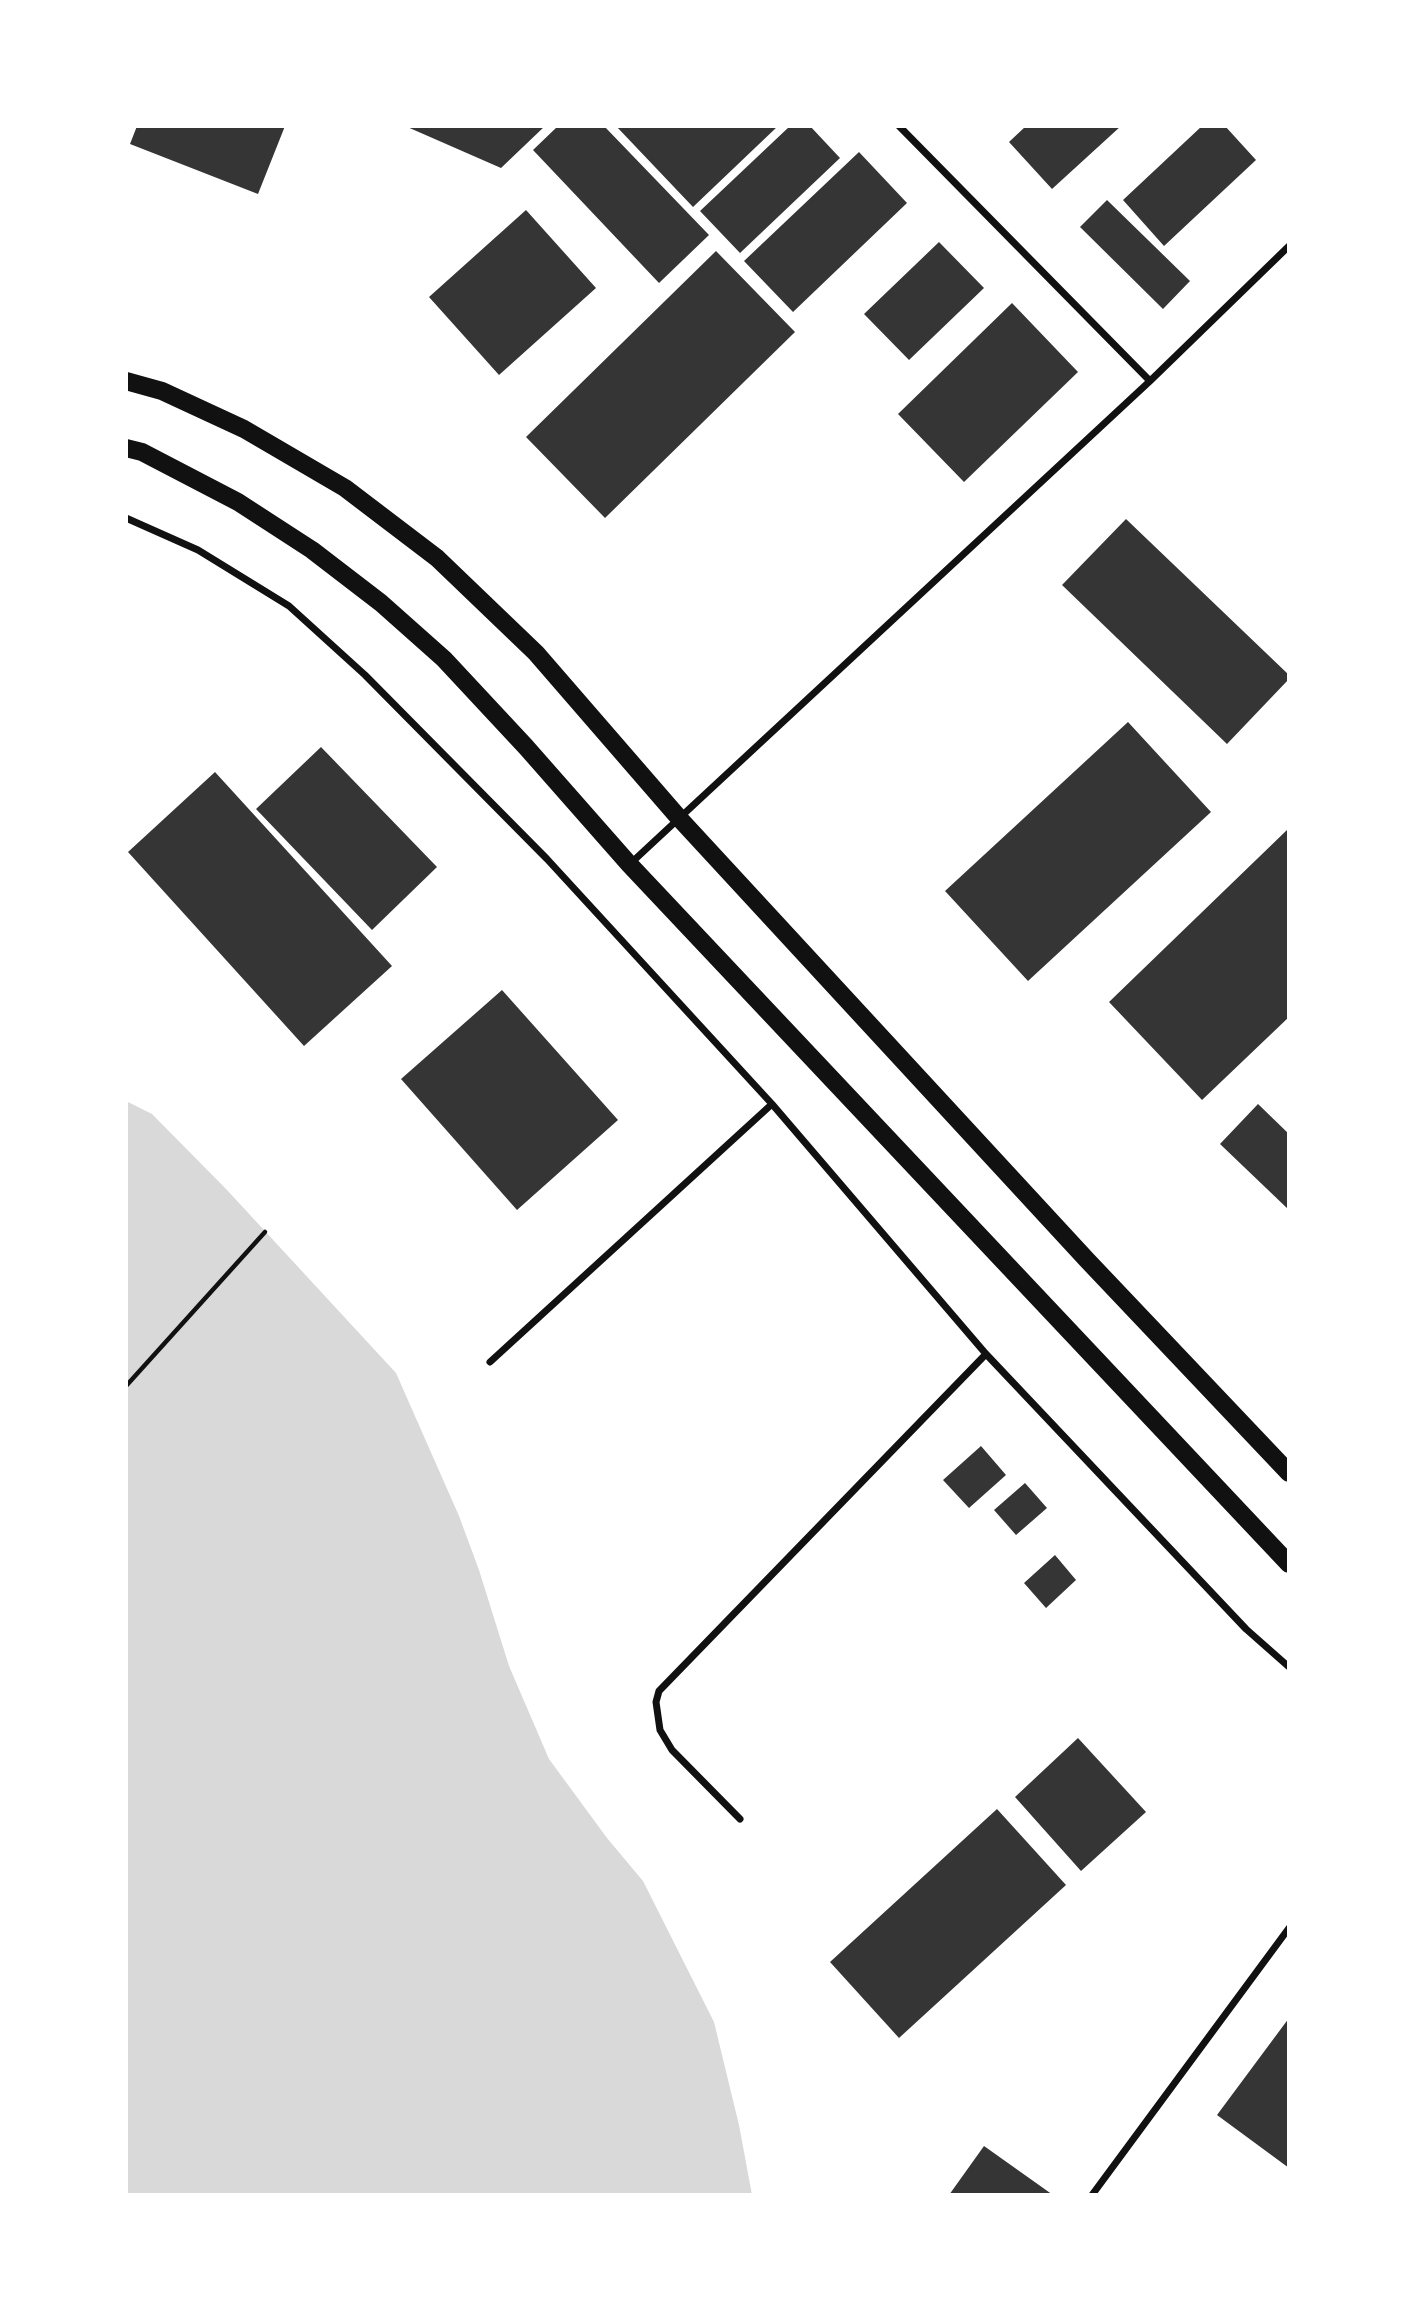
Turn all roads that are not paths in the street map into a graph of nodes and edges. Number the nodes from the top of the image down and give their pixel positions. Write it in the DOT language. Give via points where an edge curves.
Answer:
graph roads {
  1 [pos="899,126"];
  2 [pos="1289,246"];
  3 [pos="126,381"];
  4 [pos="1150,381"];
  5 [pos="126,448"];
  6 [pos="126,518"];
  7 [pos="679,818"];
  8 [pos="629,864"];
  9 [pos="772,1104"];
  10 [pos="986,1354"];
  11 [pos="490,1362"];
  12 [pos="1289,1473"];
  13 [pos="1289,1564"];
  14 [pos="1289,1667"];
  15 [pos="740,1819"];
  16 [pos="1289,1928"];
  17 [pos="1092,2195"];
  1 -- 4 [label="street"];
  2 -- 4 [label="street"];
  3 -- 7 [label="main road" via="162,391 244,429 345,488 437,558 536,653"];
  4 -- 7 [label="street"];
  5 -- 8 [label="main road" via="238,502 381,603 444,659"];
  6 -- 9 [label="street" via="198,550 289,606 356,666 547,859"];
  7 -- 8 [label="street"];
  7 -- 12 [label="main road"];
  8 -- 13 [label="main road"];
  9 -- 10 [label="street"];
  9 -- 11 [label="street"];
  10 -- 14 [label="street" via="1246,1629"];
  10 -- 15 [label="street" via="659,1691 660,1730 672,1750"];
  16 -- 17 [label="street"];
}
